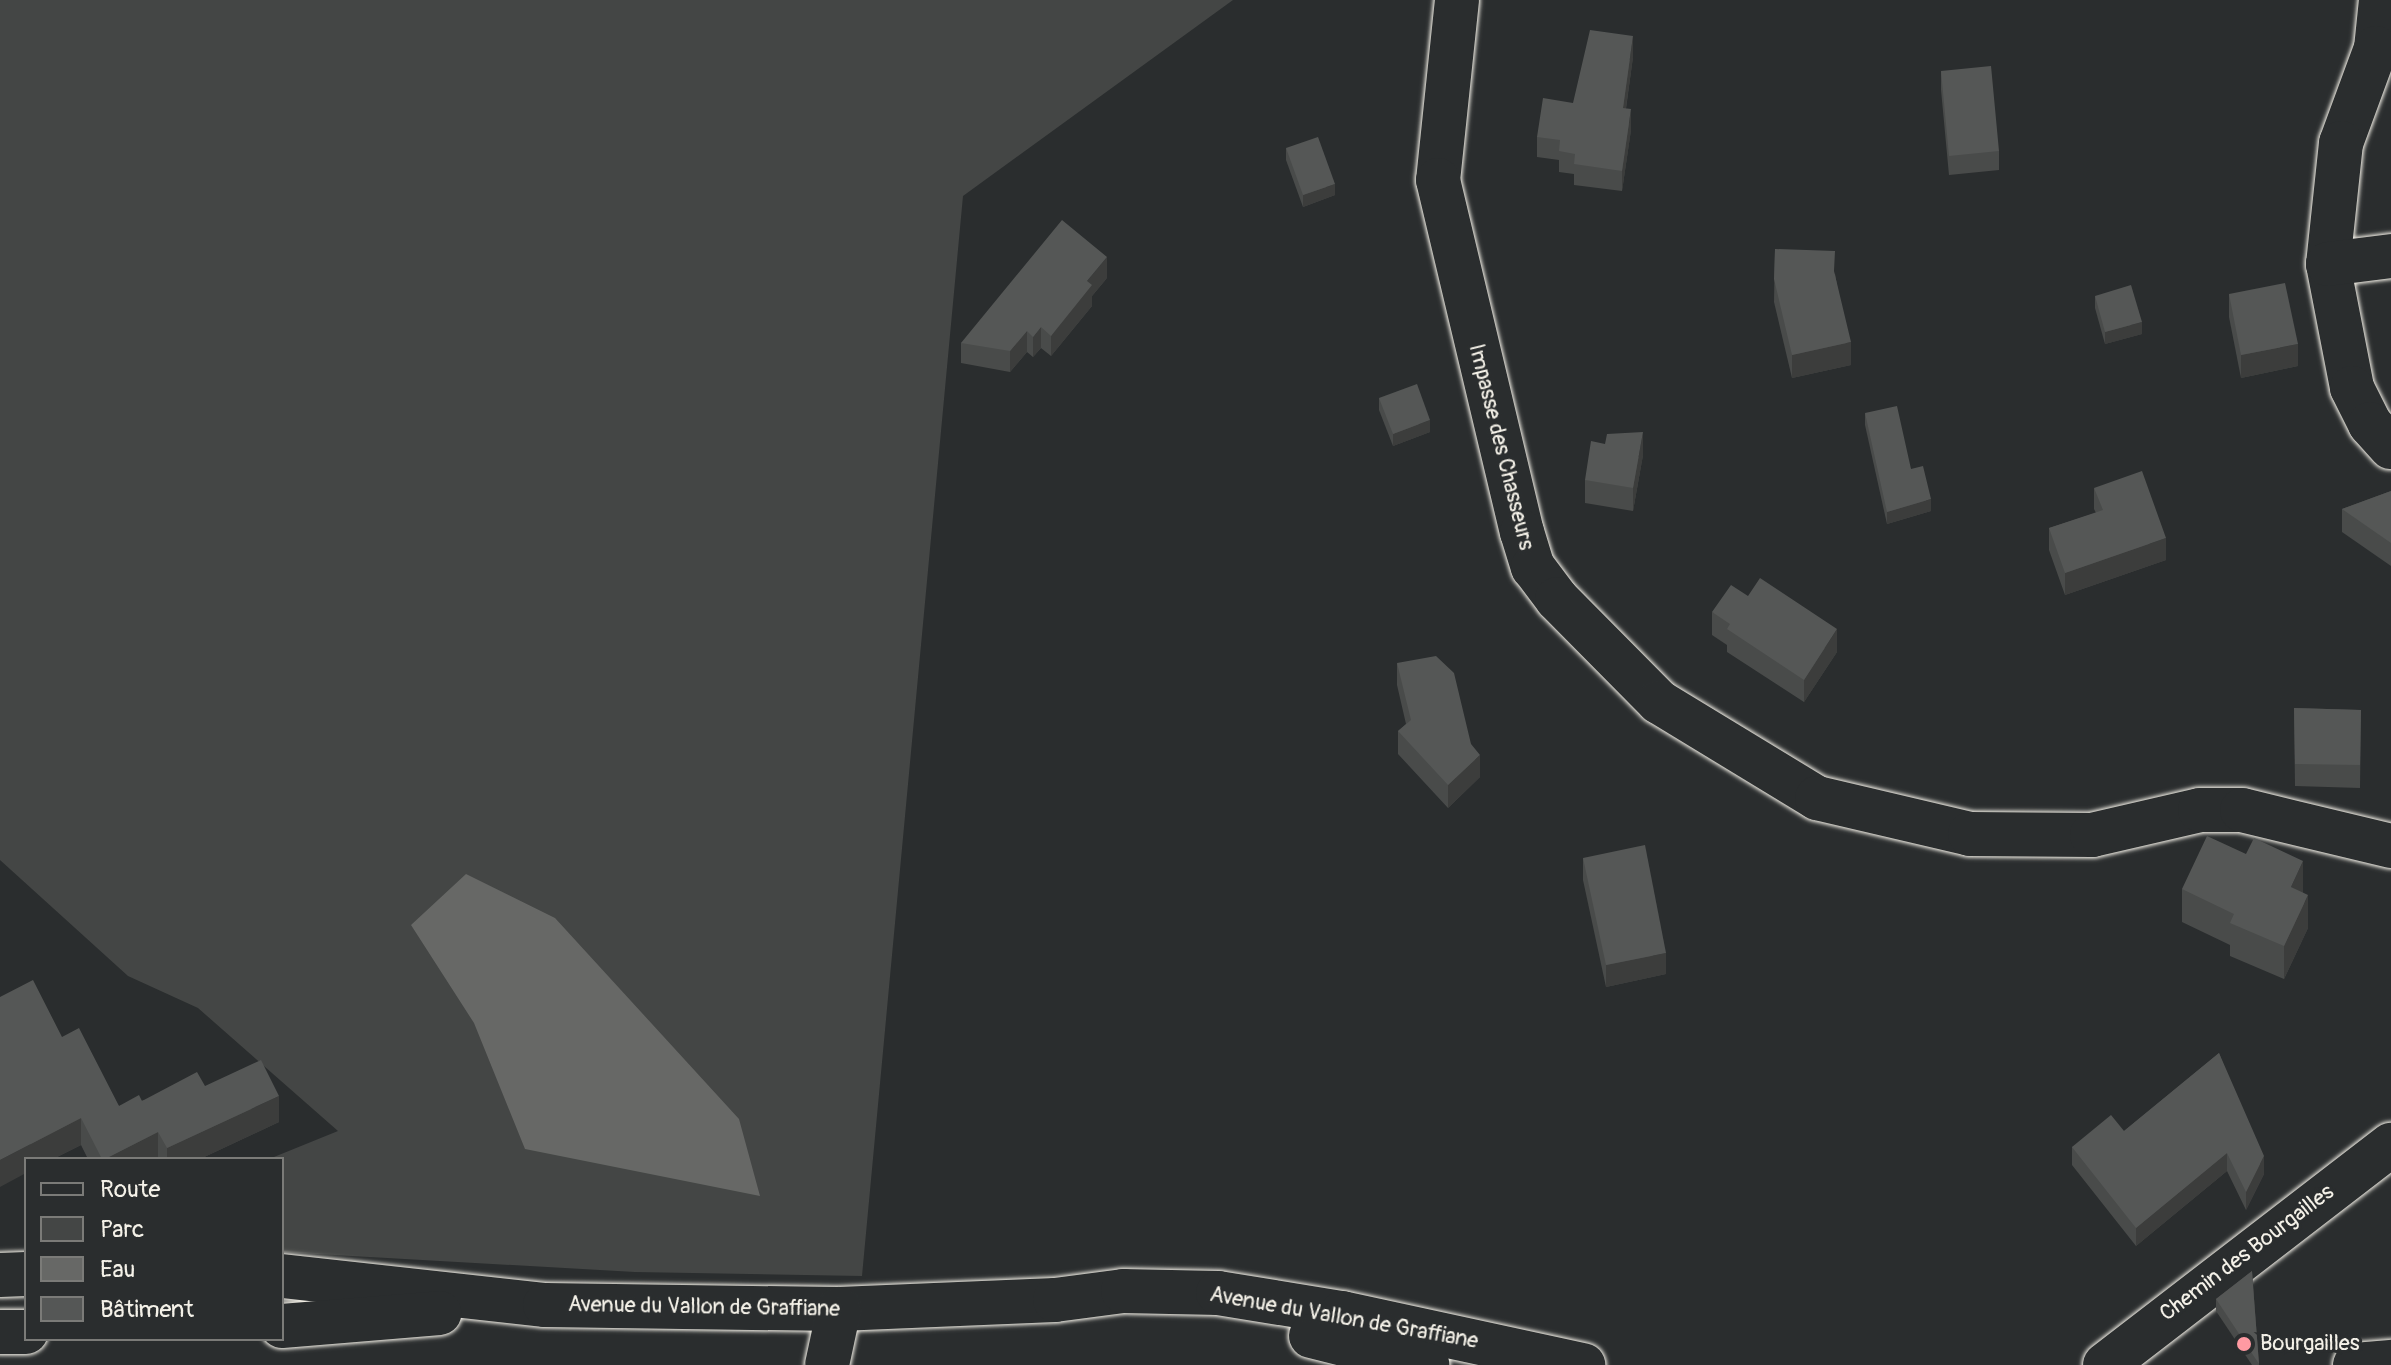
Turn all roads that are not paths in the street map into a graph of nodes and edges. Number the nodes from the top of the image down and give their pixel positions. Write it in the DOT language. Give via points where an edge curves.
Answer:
graph roads {
  1 [pos="1457,0"];
  2 [pos="2381,0"];
  3 [pos="2391,256"];
  4 [pos="2328,264"];
  5 [pos="2391,447"];
  6 [pos="2391,846"];
  7 [pos="2391,1145"];
  8 [pos="24,1274"];
  9 [pos="0,1275"];
  10 [pos="284,1276"];
  11 [pos="1055,1300"];
  12 [pos="545,1305"];
  13 [pos="839,1309"];
  14 [pos="284,1326"];
  15 [pos="0,1332"];
  16 [pos="24,1332"];
  17 [pos="827,1365"];
  18 [pos="1427,1365"];
  19 [pos="1583,1365"];
  20 [pos="2105,1365"];
  1 -- 6 [label="street, Impasse des Chasseurs" via="1439,195 1522,532 1533,567 1557,599 1659,702 1817,798 1970,834 2092,835 2200,810 2242,810"];
  2 -- 4 [label="street" via="2376,48 2341,143"];
  3 -- 4 [label="street"];
  4 -- 5 [label="street" via="2352,388 2370,424"];
  7 -- 20 [label="street, Chemin des Bourgailles"];
  8 -- 9 [label="street"];
  10 -- 12 [label="street"];
  11 -- 13 [label="street, Avenue du Vallon de Graffiane"];
  11 -- 18 [label="street, Avenue du Vallon de Graffiane" via="1243,1322"];
  11 -- 19 [label="street, Avenue du Vallon de Graffiane" via="1123,1291 1218,1293 1342,1313"];
  12 -- 13 [label="street, Avenue du Vallon de Graffiane"];
  12 -- 14 [label="street"];
  13 -- 17 [label="street"];
  15 -- 16 [label="street"];
}
